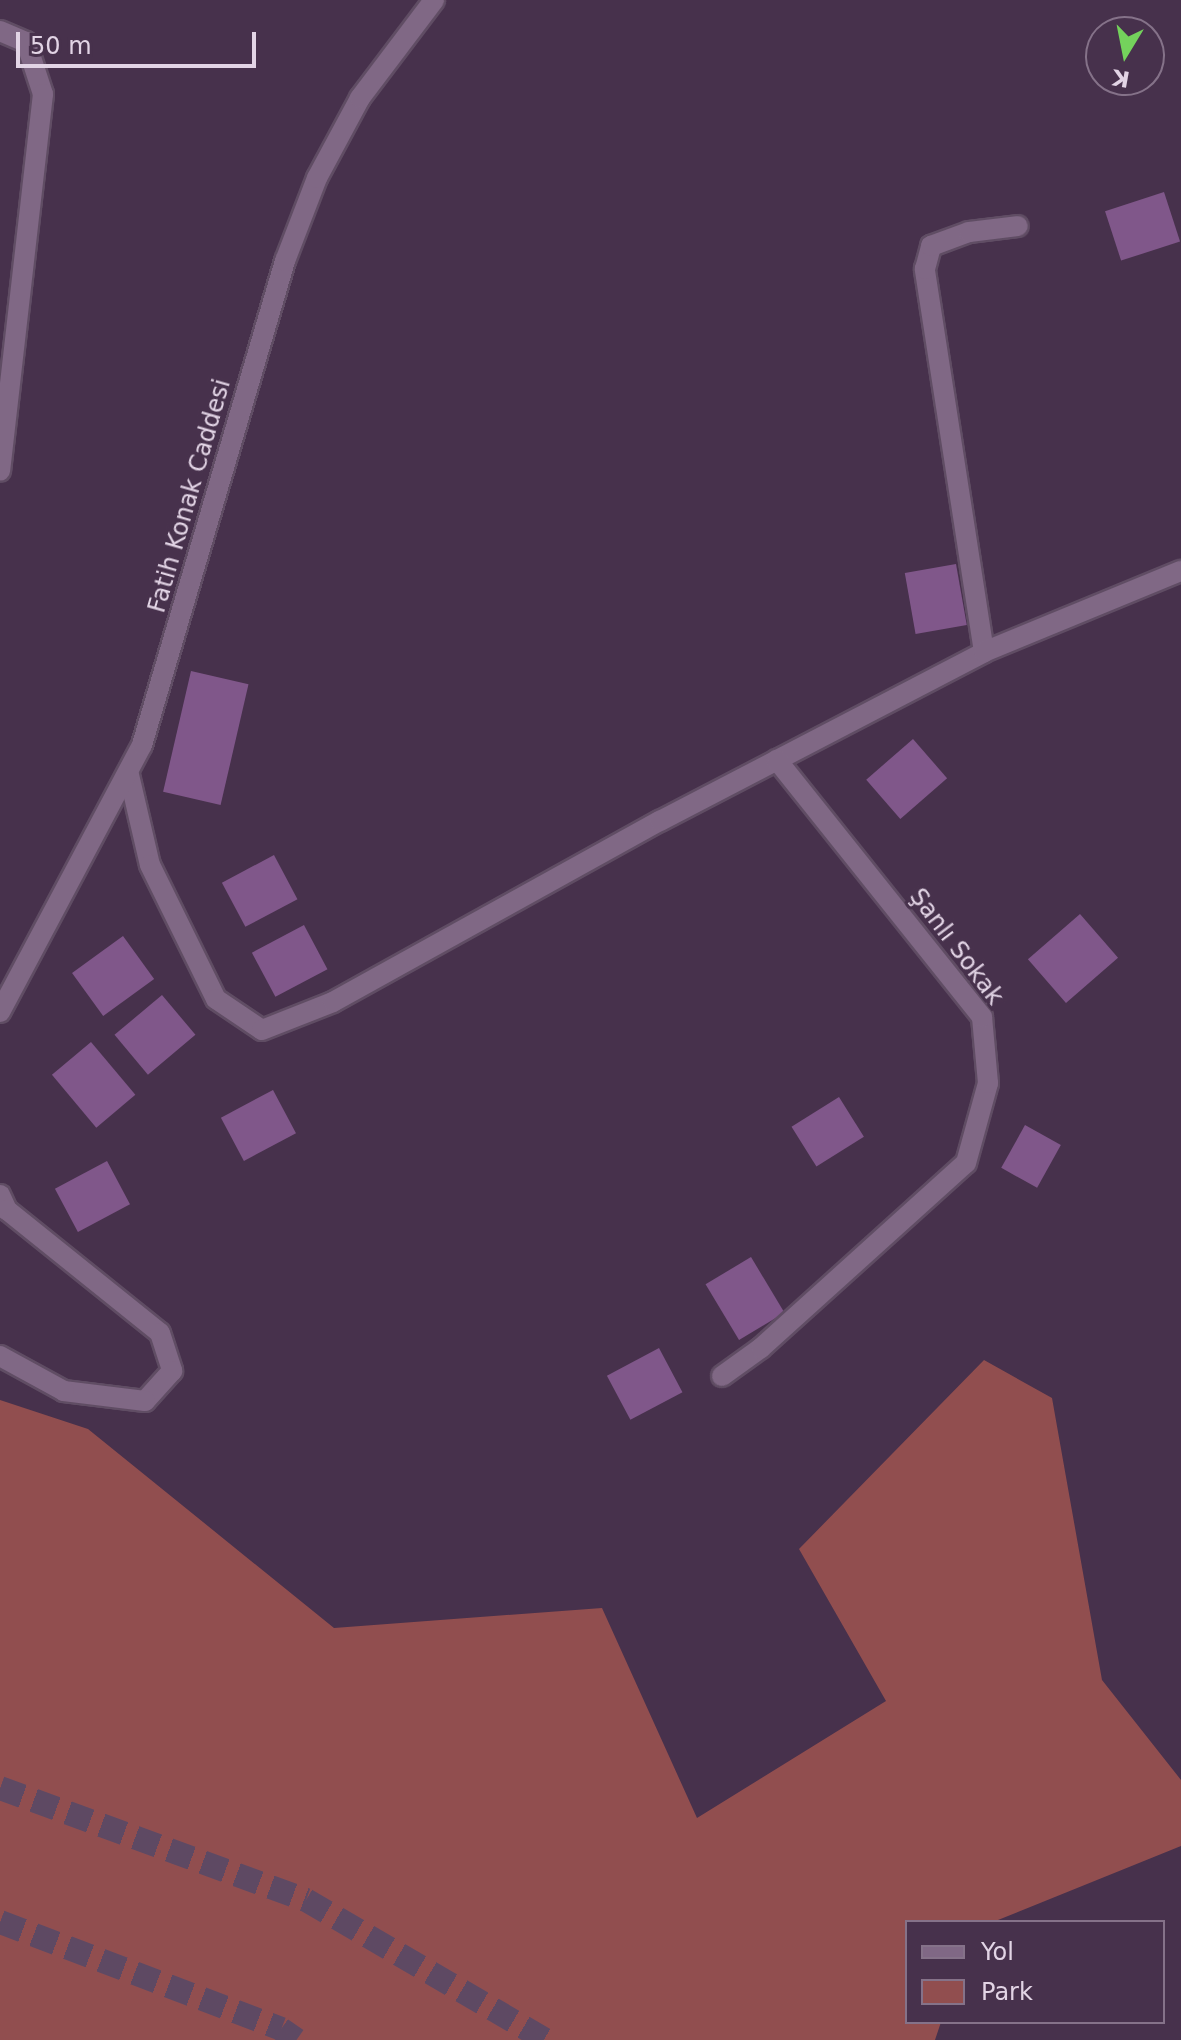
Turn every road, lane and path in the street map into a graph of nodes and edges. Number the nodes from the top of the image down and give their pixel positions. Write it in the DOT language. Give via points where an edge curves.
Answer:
graph roads {
  1 [pos="434,0"];
  2 [pos="0,31"];
  3 [pos="1018,226"];
  4 [pos="0,471"];
  5 [pos="1181,571"];
  6 [pos="984,652"];
  7 [pos="777,760"];
  8 [pos="129,775"];
  9 [pos="0,1012"];
  10 [pos="0,1195"];
  11 [pos="0,1356"];
  12 [pos="722,1376"];
  1 -- 8 [label="street, Fatih Konak Caddesi" via="360,98 317,178 285,261 183,614"];
  2 -- 4 [label="street" via="26,42 43,94"];
  3 -- 6 [label="street" via="969,232 931,246 925,269"];
  5 -- 6 [label="street"];
  6 -- 7 [label="street"];
  7 -- 8 [label="street" via="333,1002 262,1030 216,999 150,865"];
  7 -- 12 [label="street, Şanlı Sokak" via="982,1017 988,1083 966,1163 761,1348"];
  8 -- 9 [label="street, Fatih Konak Caddesi"];
  10 -- 11 [label="street" via="7,1210 160,1333 172,1371 145,1401 64,1391"];
}
